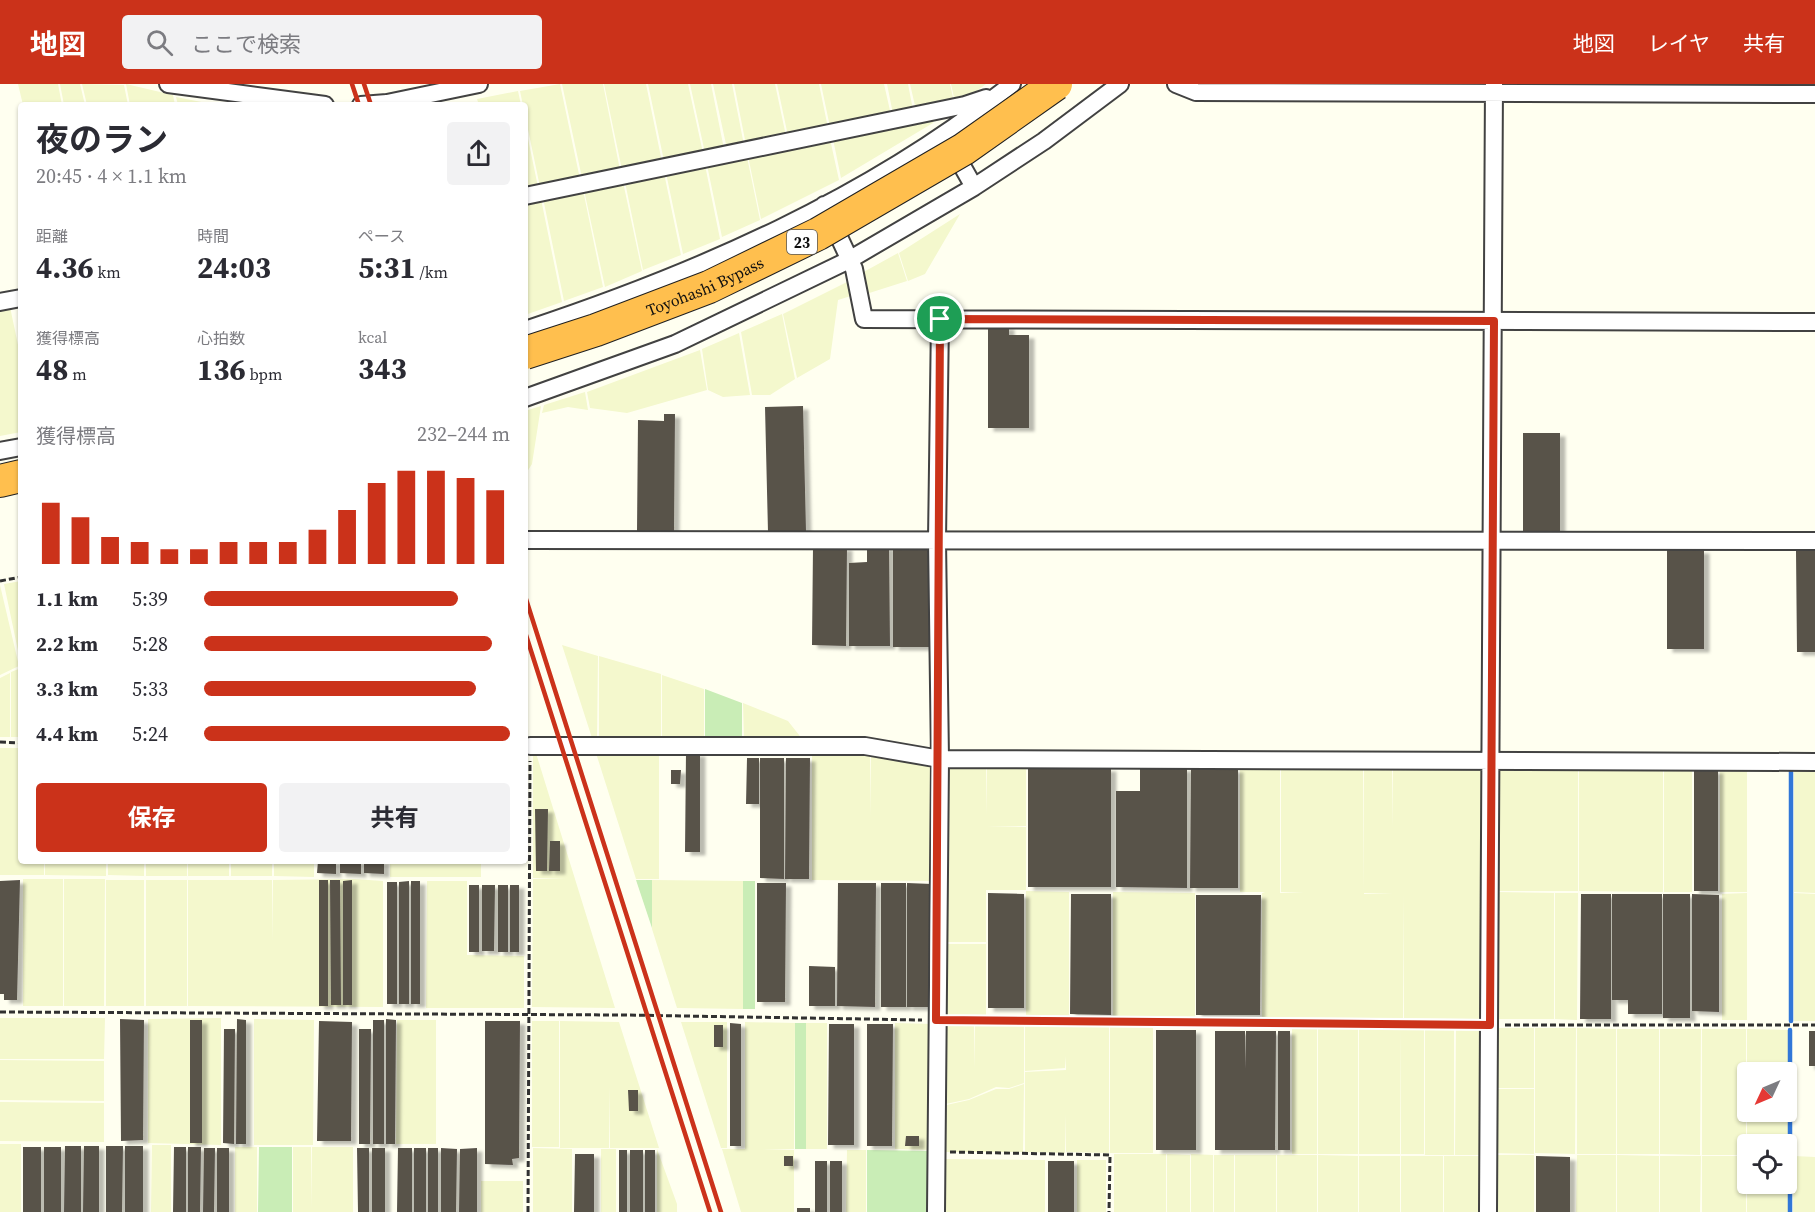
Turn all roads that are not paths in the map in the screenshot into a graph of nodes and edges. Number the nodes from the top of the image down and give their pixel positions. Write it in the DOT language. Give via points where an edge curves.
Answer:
graph roads {
  1 [pos="168,84"];
  2 [pos="479,84"];
  3 [pos="1011,84"];
  4 [pos="1041,84"];
  5 [pos="1056,84"];
  6 [pos="1120,84"];
  7 [pos="1176,84"];
  8 [pos="1494,89"];
  9 [pos="1815,94"];
  10 [pos="303,102"];
  11 [pos="392,102"];
  12 [pos="944,134"];
  13 [pos="974,187"];
  14 [pos="528,195"];
  15 [pos="824,205"];
  16 [pos="849,260"];
  17 [pos="18,299"];
  18 [pos="0,302"];
  19 [pos="940,319"];
  20 [pos="1494,321"];
  21 [pos="1815,322"];
  22 [pos="528,329"];
  23 [pos="528,344"];
  24 [pos="528,352"];
  25 [pos="528,397"];
  26 [pos="18,448"];
  27 [pos="0,451"];
  28 [pos="18,466"];
  29 [pos="0,469"];
  30 [pos="18,477"];
  31 [pos="0,481"];
  32 [pos="528,540"];
  33 [pos="937,540"];
  34 [pos="1493,540"];
  35 [pos="1815,541"];
  36 [pos="530,746"];
  37 [pos="939,759"];
  38 [pos="1491,762"];
  39 [pos="1815,762"];
  40 [pos="936,1212"];
  41 [pos="1488,1212"];
  1 -- 10 [label="street"];
  2 -- 11 [label="street"];
  3 -- 12 [label="street"];
  3 -- 14 [label="street" via="965,105"];
  4 -- 23 [label="highway, Toyohashi Bypass / 23" via="958,141 814,225 705,276"];
  5 -- 24 [label="highway, Toyohashi Bypass / 23, bridge" via="964,149 818,234 709,287"];
  6 -- 13 [label="street"];
  7 -- 8 [label="street" via="1196,92"];
  8 -- 9 [label="street"];
  8 -- 20 [label="street"];
  12 -- 13 [label="street"];
  12 -- 15 [label="street"];
  13 -- 16 [label="street"];
  15 -- 16 [label="street"];
  15 -- 22 [label="street" via="726,253"];
  16 -- 19 [label="street" via="864,319"];
  16 -- 25 [label="street" via="675,344"];
  17 -- 18 [label="street"];
  19 -- 20 [label="street"];
  19 -- 33 [label="street"];
  20 -- 21 [label="street"];
  20 -- 34 [label="street"];
  26 -- 27 [label="street"];
  28 -- 29 [label="highway"];
  30 -- 31 [label="highway"];
  32 -- 33 [label="street"];
  33 -- 34 [label="street"];
  33 -- 37 [label="street"];
  34 -- 35 [label="street"];
  34 -- 38 [label="street"];
  36 -- 37 [label="street" via="865,746"];
  37 -- 38 [label="street"];
  37 -- 40 [label="street"];
  38 -- 39 [label="street"];
  38 -- 41 [label="street"];
}
